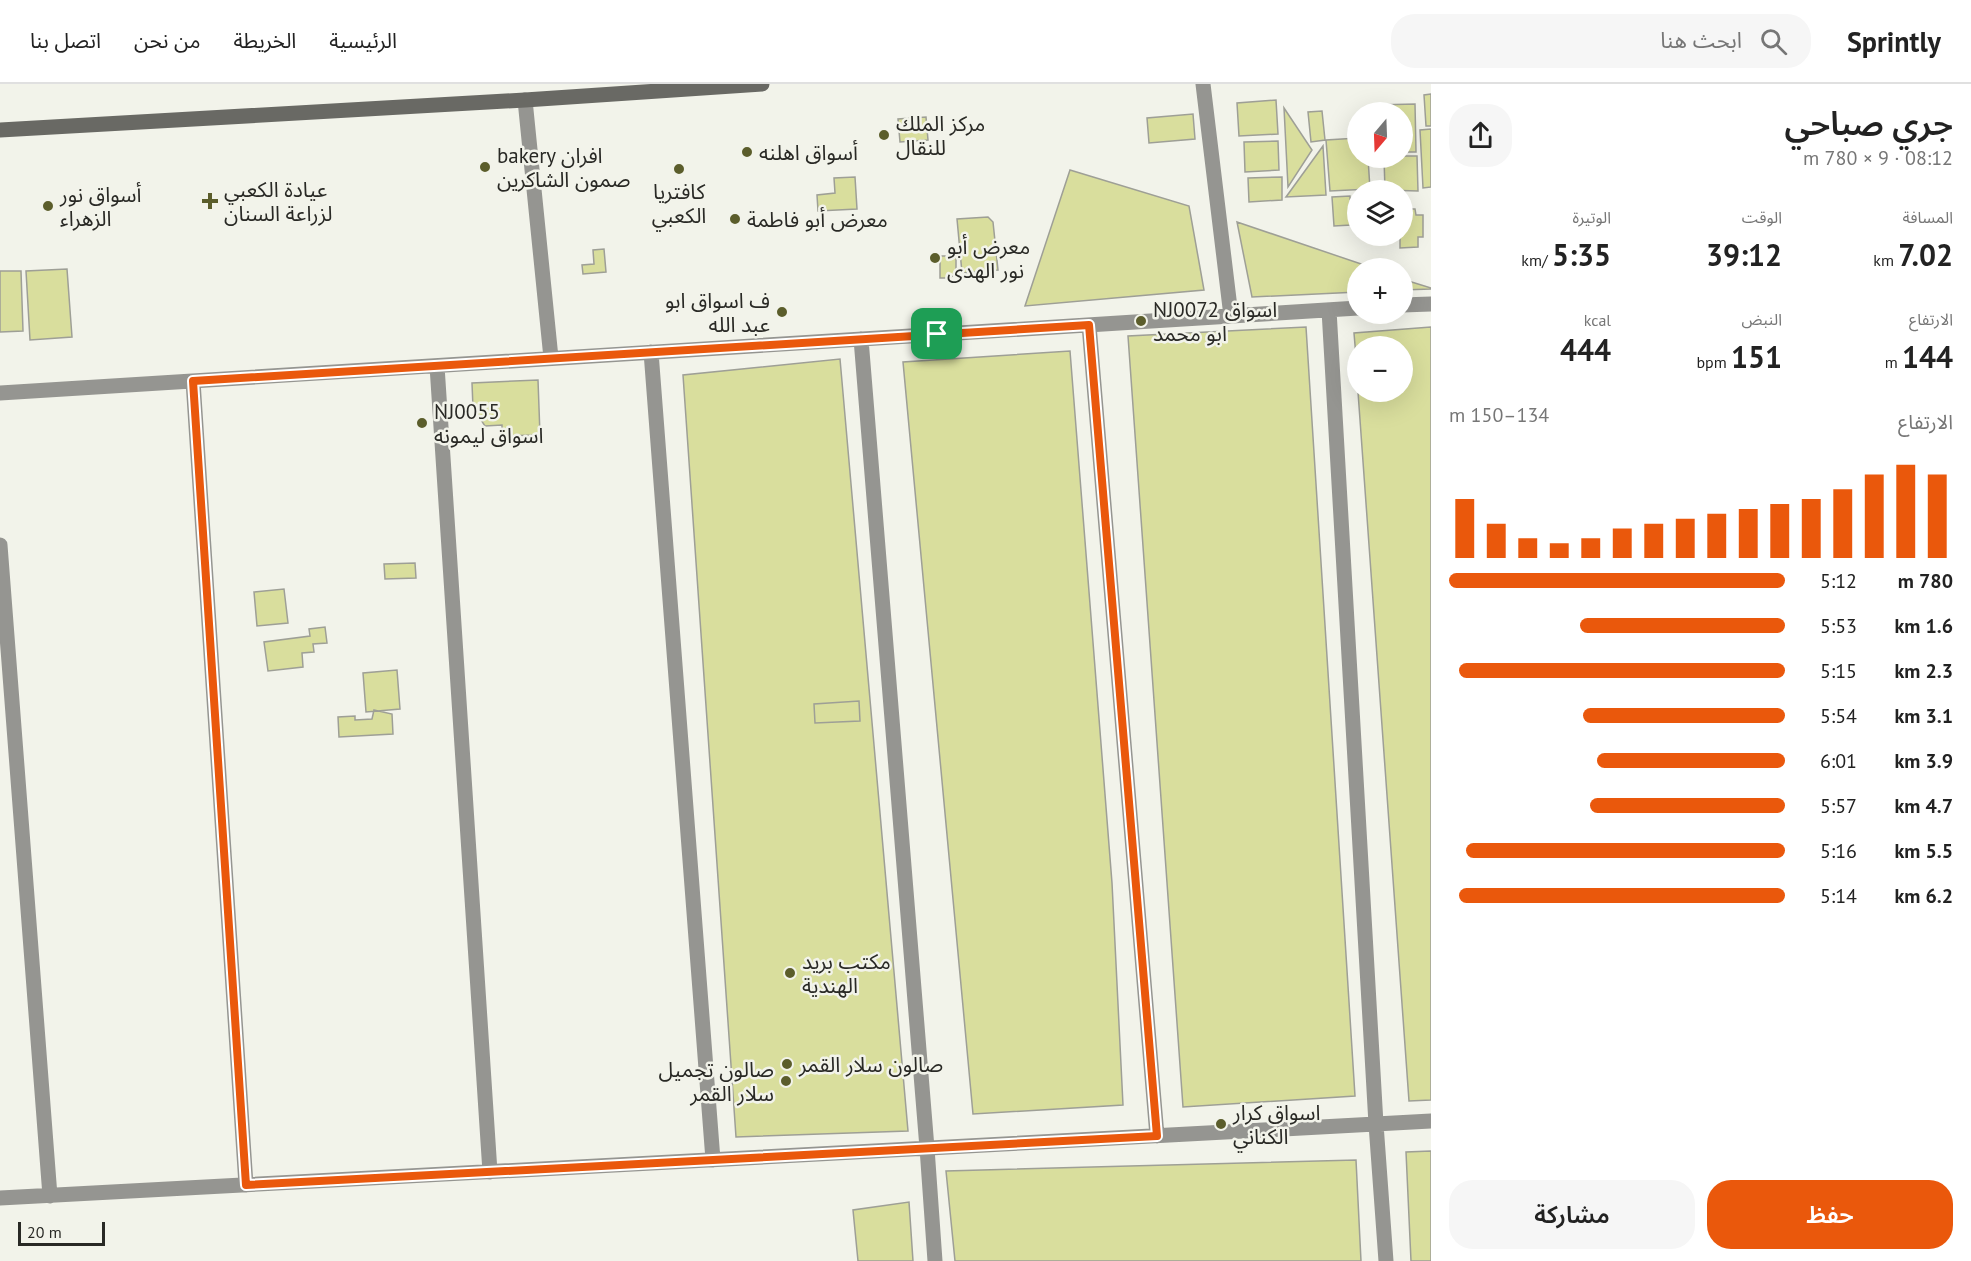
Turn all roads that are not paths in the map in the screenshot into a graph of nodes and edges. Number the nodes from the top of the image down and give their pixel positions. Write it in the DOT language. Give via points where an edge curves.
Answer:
graph roads {
  1 [pos="762,84"];
  2 [pos="1203,84"];
  3 [pos="525,100"];
  4 [pos="0,130"];
  5 [pos="1431,304"];
  6 [pos="1413,305"];
  7 [pos="1347,309"];
  8 [pos="1329,310"];
  9 [pos="1231,316"];
  10 [pos="1089,325"];
  11 [pos="861,339"];
  12 [pos="651,352"];
  13 [pos="551,358"];
  14 [pos="437,366"];
  15 [pos="193,381"];
  16 [pos="0,393"];
  17 [pos="0,545"];
  18 [pos="1431,1121"];
  19 [pos="1376,1124"];
  20 [pos="1157,1136"];
  21 [pos="927,1148"];
  22 [pos="713,1160"];
  23 [pos="490,1172"];
  24 [pos="246,1185"];
  25 [pos="50,1196"];
  26 [pos="0,1198"];
  27 [pos="935,1261"];
  28 [pos="1386,1261"];
  1 -- 3 [label="main road"];
  2 -- 9 [label="street"];
  3 -- 4 [label="main road"];
  3 -- 13 [label="street"];
  5 -- 6 [label="street"];
  7 -- 8 [label="street"];
  8 -- 9 [label="street"];
  8 -- 19 [label="street"];
  9 -- 10 [label="street"];
  10 -- 11 [label="street"];
  10 -- 20 [label="street"];
  11 -- 12 [label="street"];
  11 -- 21 [label="street"];
  12 -- 13 [label="street"];
  12 -- 22 [label="street"];
  13 -- 14 [label="street"];
  14 -- 15 [label="street"];
  14 -- 23 [label="street"];
  15 -- 16 [label="street"];
  15 -- 24 [label="street"];
  17 -- 25 [label="street"];
  18 -- 19 [label="street"];
  19 -- 20 [label="street"];
  19 -- 28 [label="street"];
  20 -- 21 [label="street"];
  21 -- 22 [label="street"];
  21 -- 27 [label="street"];
  22 -- 23 [label="street"];
  23 -- 24 [label="street"];
  24 -- 25 [label="street"];
  25 -- 26 [label="street"];
}
